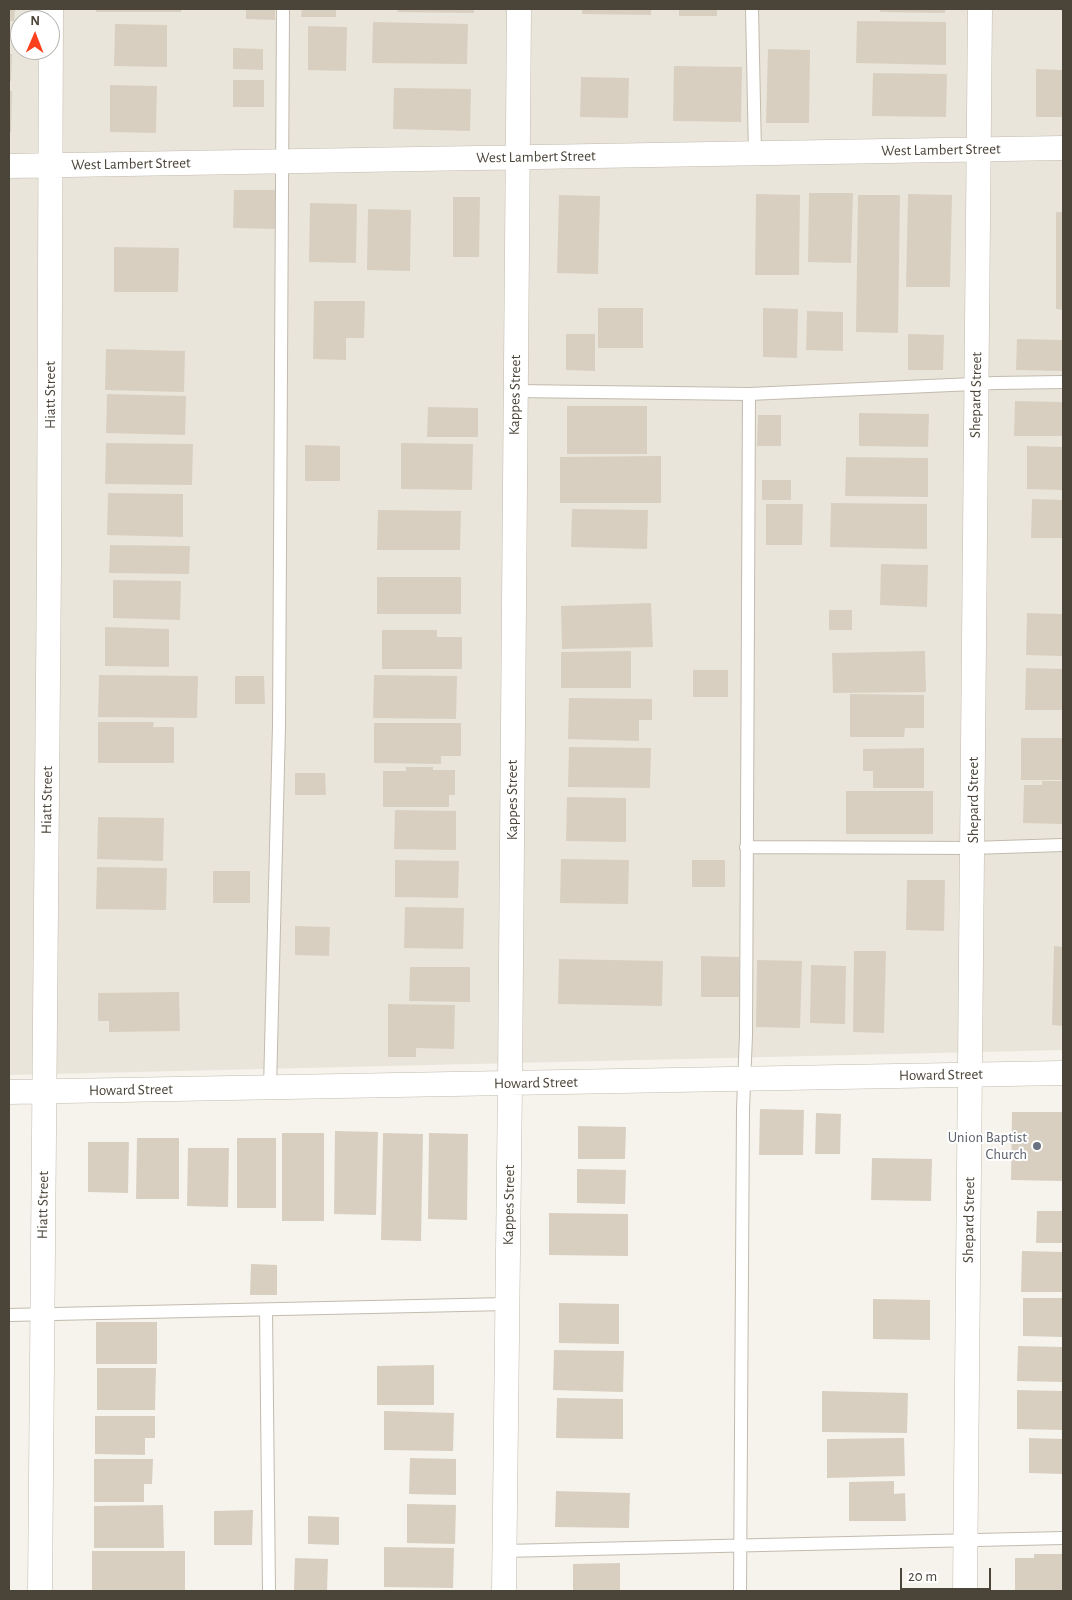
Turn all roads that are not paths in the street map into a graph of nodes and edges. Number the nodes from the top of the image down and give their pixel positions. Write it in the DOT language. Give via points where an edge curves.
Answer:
graph roads {
  1 [pos="51,9"];
  2 [pos="283,9"];
  3 [pos="519,9"];
  4 [pos="752,9"];
  5 [pos="980,9"];
  6 [pos="1063,148"];
  7 [pos="979,149"];
  8 [pos="756,153"];
  9 [pos="518,157"];
  10 [pos="282,161"];
  11 [pos="50,165"];
  12 [pos="9,166"];
  13 [pos="1063,382"];
  14 [pos="976,384"];
  15 [pos="515,391"];
  16 [pos="748,394"];
  17 [pos="1063,845"];
  18 [pos="746,847"];
  19 [pos="972,848"];
  20 [pos="1063,1073"];
  21 [pos="971,1074"];
  22 [pos="744,1078"];
  23 [pos="510,1083"];
  24 [pos="270,1088"];
  25 [pos="9,1092"];
  26 [pos="44,1092"];
  27 [pos="507,1304"];
  28 [pos="266,1310"];
  29 [pos="9,1315"];
  30 [pos="42,1315"];
  31 [pos="1063,1538"];
  32 [pos="966,1540"];
  33 [pos="739,1546"];
  34 [pos="504,1551"];
  35 [pos="40,1591"];
  36 [pos="269,1591"];
  37 [pos="504,1591"];
  38 [pos="740,1591"];
  39 [pos="965,1591"];
  1 -- 11 [label="street, Hiatt Street"];
  2 -- 10 [label="lane"];
  3 -- 9 [label="street, Kappes Street"];
  4 -- 8 [label="lane"];
  5 -- 7 [label="street, Shepard Street"];
  6 -- 7 [label="street, West Lambert Street"];
  7 -- 8 [label="street, West Lambert Street"];
  7 -- 14 [label="street, Shepard Street"];
  8 -- 9 [label="street, West Lambert Street"];
  9 -- 10 [label="street, West Lambert Street"];
  9 -- 15 [label="street, Kappes Street"];
  10 -- 11 [label="street, West Lambert Street"];
  10 -- 24 [label="lane" via="279,726"];
  11 -- 12 [label="street, West Lambert Street"];
  11 -- 26 [label="street, Hiatt Street"];
  13 -- 14 [label="lane"];
  14 -- 16 [label="lane"];
  14 -- 19 [label="street, Shepard Street"];
  15 -- 16 [label="lane"];
  15 -- 23 [label="street, Kappes Street"];
  16 -- 18 [label="lane"];
  17 -- 19 [label="lane"];
  18 -- 19 [label="lane"];
  18 -- 22 [label="lane"];
  19 -- 21 [label="street, Shepard Street"];
  20 -- 21 [label="street, Howard Street"];
  21 -- 22 [label="street, Howard Street"];
  21 -- 32 [label="street, Shepard Street"];
  22 -- 23 [label="street, Howard Street"];
  22 -- 33 [label="lane"];
  23 -- 24 [label="street, Howard Street"];
  23 -- 27 [label="street, Kappes Street"];
  24 -- 26 [label="street, Howard Street"];
  25 -- 26 [label="street, Howard Street"];
  26 -- 30 [label="street, Hiatt Street"];
  27 -- 28 [label="lane"];
  27 -- 34 [label="street, Kappes Street"];
  28 -- 30 [label="lane"];
  28 -- 36 [label="lane"];
  29 -- 30 [label="lane"];
  30 -- 35 [label="street, Hiatt Street"];
  31 -- 32 [label="lane"];
  32 -- 33 [label="lane"];
  32 -- 39 [label="street, Shepard Street"];
  33 -- 34 [label="lane"];
  33 -- 38 [label="lane"];
  34 -- 37 [label="street, Kappes Street"];
}
